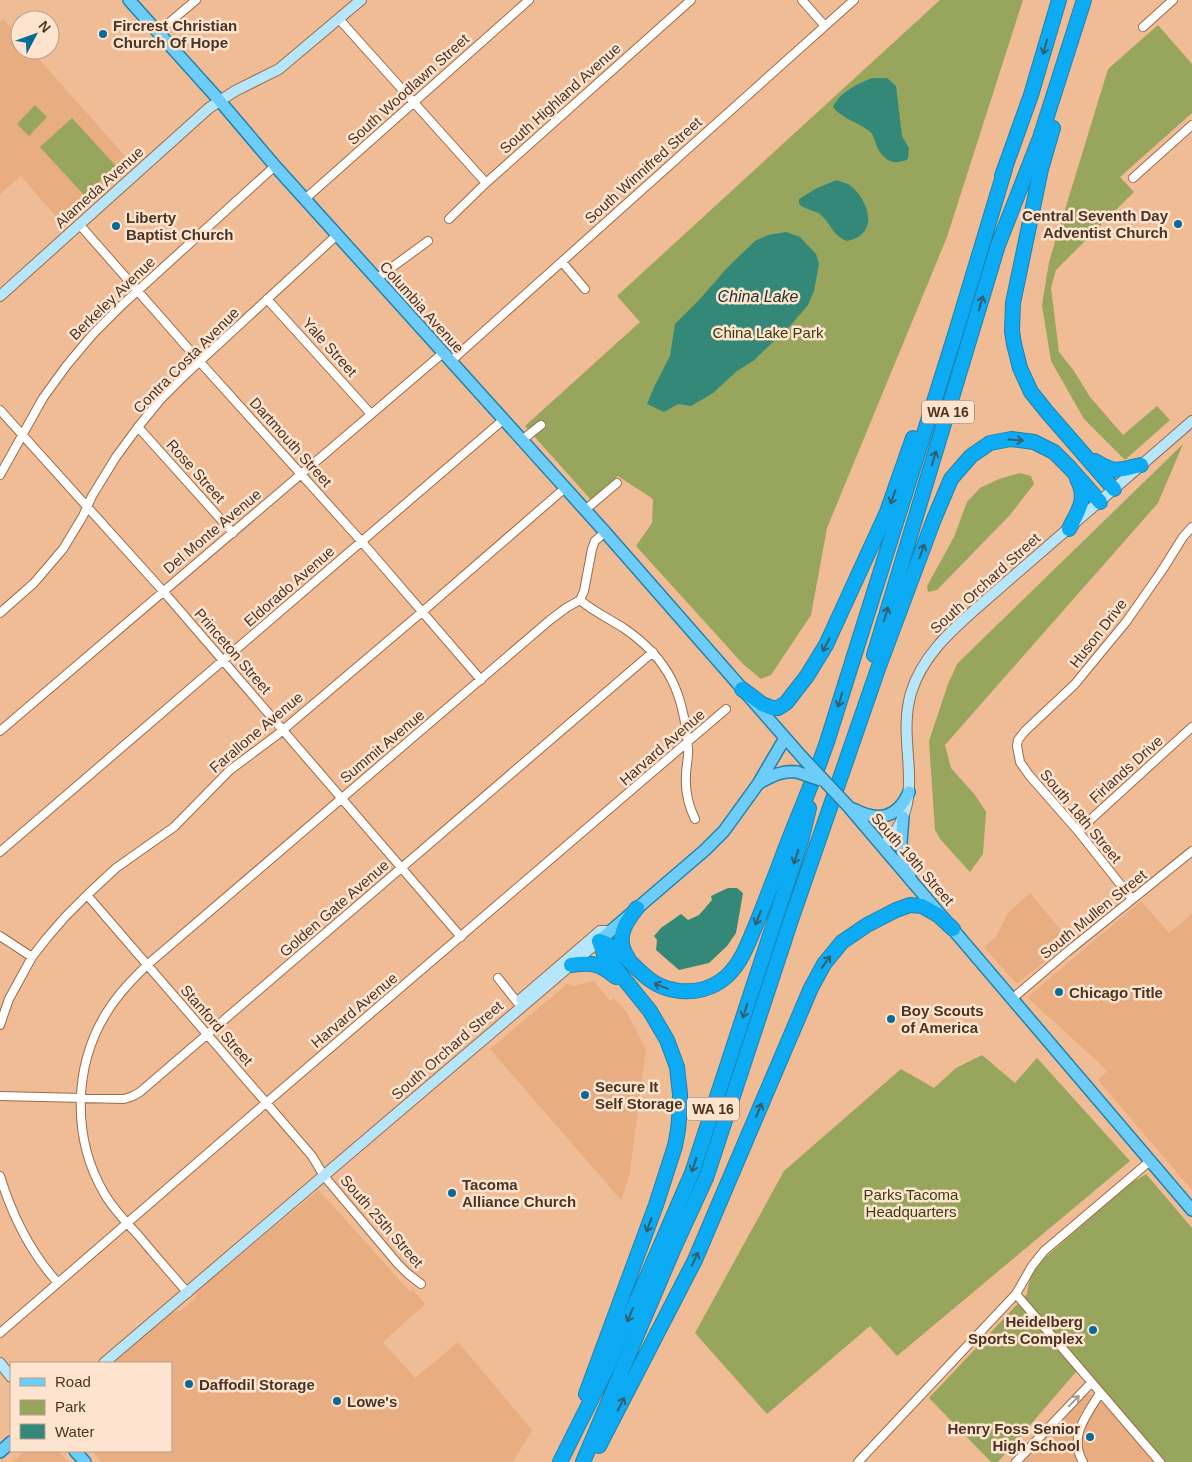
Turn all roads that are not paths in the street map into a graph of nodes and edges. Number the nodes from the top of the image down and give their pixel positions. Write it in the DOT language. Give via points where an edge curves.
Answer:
graph roads {
  1 [pos="129,0"];
  2 [pos="196,0"];
  3 [pos="361,0"];
  4 [pos="529,0"];
  5 [pos="691,0"];
  6 [pos="802,0"];
  7 [pos="854,0"];
  8 [pos="1058,0"];
  9 [pos="1085,0"];
  10 [pos="1173,0"];
  11 [pos="340,19"];
  12 [pos="825,26"];
  13 [pos="1143,27"];
  14 [pos="158,32"];
  15 [pos="219,100"];
  16 [pos="414,103"];
  17 [pos="1192,125"];
  18 [pos="275,166"];
  19 [pos="1005,169"];
  20 [pos="1133,178"];
  21 [pos="486,183"];
  22 [pos="305,199"];
  23 [pos="449,219"];
  24 [pos="79,224"];
  25 [pos="337,235"];
  26 [pos="428,241"];
  27 [pos="562,262"];
  28 [pos="376,279"];
  29 [pos="585,289"];
  30 [pos="137,291"];
  31 [pos="0,296"];
  32 [pos="267,298"];
  33 [pos="443,352"];
  34 [pos="200,362"];
  35 [pos="451,362"];
  36 [pos="0,410"];
  37 [pos="371,414"];
  38 [pos="503,420"];
  39 [pos="1192,421"];
  40 [pos="541,425"];
  41 [pos="138,427"];
  42 [pos="23,435"];
  43 [pos="522,440"];
  44 [pos="1080,450"];
  45 [pos="1141,465"];
  46 [pos="1070,468"];
  47 [pos="301,474"];
  48 [pos="0,476"];
  49 [pos="617,482"];
  50 [pos="565,488"];
  51 [pos="1114,488"];
  52 [pos="1100,502"];
  53 [pos="87,507"];
  54 [pos="585,510"];
  55 [pos="1192,527"];
  56 [pos="1069,529"];
  57 [pos="605,532"];
  58 [pos="233,533"];
  59 [pos="362,542"];
  60 [pos="163,591"];
  61 [pos="580,600"];
  62 [pos="422,612"];
  63 [pos="0,613"];
  64 [pos="653,652"];
  65 [pos="223,660"];
  66 [pos="481,680"];
  67 [pos="742,690"];
  68 [pos="726,709"];
  69 [pos="1192,727"];
  70 [pos="282,729"];
  71 [pos="0,731"];
  72 [pos="785,738"];
  73 [pos="827,742"];
  74 [pos="688,744"];
  75 [pos="1017,746"];
  76 [pos="823,780"];
  77 [pos="758,784"];
  78 [pos="909,792"];
  79 [pos="342,798"];
  80 [pos="852,809"];
  81 [pos="903,818"];
  82 [pos="694,819"];
  83 [pos="823,828"];
  84 [pos="1078,831"];
  85 [pos="882,846"];
  86 [pos="1192,851"];
  87 [pos="0,852"];
  88 [pos="401,868"];
  89 [pos="912,881"];
  90 [pos="87,895"];
  91 [pos="1132,899"];
  92 [pos="638,908"];
  93 [pos="953,929"];
  94 [pos="610,931"];
  95 [pos="0,936"];
  96 [pos="461,937"];
  97 [pos="600,940"];
  98 [pos="32,957"];
  99 [pos="147,965"];
  100 [pos="571,965"];
  101 [pos="633,965"];
  102 [pos="498,978"];
  103 [pos="637,995"];
  104 [pos="1012,999"];
  105 [pos="518,1002"];
  106 [pos="512,1014"];
  107 [pos="0,1025"];
  108 [pos="207,1034"];
  109 [pos="0,1096"];
  110 [pos="80,1097"];
  111 [pos="266,1103"];
  112 [pos="1150,1161"];
  113 [pos="0,1176"];
  114 [pos="324,1176"];
  115 [pos="1192,1210"];
  116 [pos="127,1223"];
  117 [pos="58,1283"];
  118 [pos="421,1284"];
  119 [pos="188,1293"];
  120 [pos="1016,1294"];
  121 [pos="0,1332"];
  122 [pos="105,1362"];
  123 [pos="0,1363"];
  124 [pos="10,1376"];
  125 [pos="1091,1383"];
  126 [pos="1100,1393"];
  127 [pos="10,1443"];
  128 [pos="0,1452"];
  129 [pos="76,1452"];
  130 [pos="85,1462"];
  131 [pos="560,1462"];
  132 [pos="583,1462"];
  133 [pos="590,1462"];
  134 [pos="858,1462"];
  135 [pos="1016,1462"];
  136 [pos="1083,1462"];
  137 [pos="1160,1462"];
  1 -- 14 [label="main road"];
  2 -- 14 [label="street"];
  3 -- 11 [label="main road, Alameda Avenue"];
  4 -- 16 [label="street, South Woodlawn Street"];
  5 -- 21 [label="street, South Highland Avenue"];
  6 -- 12 [label="street"];
  7 -- 12 [label="street, South Winnifred Street"];
  8 -- 19 [label="highway, WA 16, one-way" via="1031,95"];
  9 -- 44 [label="highway" via="1068,77 1041,169 1013,303 1012,331 1020,368 1032,392"];
  83 -- 9 [label="highway, WA 16, one-way" via="998,245 1040,138"];
  10 -- 13 [label="street"];
  11 -- 15 [label="main road, Alameda Avenue" via="279,69"];
  11 -- 16 [label="street"];
  12 -- 27 [label="street, South Winnifred Street"];
  14 -- 15 [label="main road"];
  15 -- 18 [label="main road, Columbia Avenue"];
  15 -- 24 [label="main road, Alameda Avenue"];
  16 -- 21 [label="street"];
  16 -- 22 [label="street, South Woodlawn Street"];
  17 -- 20 [label="street"];
  18 -- 22 [label="main road, Columbia Avenue"];
  18 -- 30 [label="street, Berkeley Avenue"];
  19 -- 67 [label="highway, one-way" via="887,512 826,645 807,676 782,706 772,708"];
  19 -- 73 [label="highway, WA 16, one-way"];
  21 -- 23 [label="street, South Highland Avenue"];
  22 -- 25 [label="main road, Columbia Avenue"];
  24 -- 30 [label="street, Dartmouth Street"];
  24 -- 31 [label="main road, Alameda Avenue"];
  25 -- 28 [label="main road, Columbia Avenue"];
  25 -- 32 [label="street, Contra Costa Avenue"];
  26 -- 28 [label="street"];
  27 -- 29 [label="street"];
  27 -- 35 [label="street, South Winnifred Street"];
  28 -- 33 [label="main road, Columbia Avenue"];
  30 -- 34 [label="street, Dartmouth Street"];
  30 -- 42 [label="street, Berkeley Avenue" via="67,365 43,398"];
  32 -- 34 [label="street, Contra Costa Avenue"];
  32 -- 37 [label="street, Yale Street"];
  33 -- 35 [label="main road, Columbia Avenue"];
  33 -- 37 [label="street, Del Monte Avenue"];
  34 -- 41 [label="street, Contra Costa Avenue" via="161,399"];
  34 -- 47 [label="street, Dartmouth Street"];
  35 -- 38 [label="main road, Columbia Avenue"];
  36 -- 42 [label="street, Princeton Street"];
  37 -- 47 [label="street, Del Monte Avenue"];
  38 -- 43 [label="main road, Columbia Avenue"];
  38 -- 59 [label="street, Eldorado Avenue"];
  39 -- 45 [label="main road, South Orchard Street"];
  40 -- 43 [label="street"];
  41 -- 53 [label="street, Contra Costa Avenue"];
  41 -- 58 [label="street, Rose Street"];
  42 -- 48 [label="street, Berkeley Avenue"];
  42 -- 53 [label="street, Princeton Street"];
  43 -- 50 [label="main road, Columbia Avenue"];
  44 -- 45 [label="highway" via="1116,471"];
  44 -- 51 [label="highway"];
  45 -- 51 [label="main road, South Orchard Street"];
  46 -- 52 [label="highway"];
  46 -- 56 [label="highway" via="1082,488 1082,502"];
  83 -- 46 [label="highway, one-way" via="879,666 951,479 971,456 990,443 1011,438 1034,442 1054,452"];
  47 -- 58 [label="street, Del Monte Avenue"];
  47 -- 59 [label="street, Dartmouth Street"];
  49 -- 54 [label="street"];
  50 -- 54 [label="main road, Columbia Avenue"];
  50 -- 62 [label="street, Farallone Avenue"];
  51 -- 52 [label="main road, South Orchard Street"];
  52 -- 56 [label="main road, South Orchard Street"];
  53 -- 60 [label="street, Princeton Street"];
  53 -- 63 [label="street, Contra Costa Avenue" via="53,561"];
  54 -- 57 [label="main road, Columbia Avenue"];
  55 -- 75 [label="street, Huson Drive" via="1126,622 1075,684 1025,731"];
  56 -- 78 [label="main road, South Orchard Street" via="959,624 923,665 908,704"];
  57 -- 61 [label="street" via="592,549"];
  57 -- 67 [label="main road, South 19th Street"];
  58 -- 60 [label="street, Del Monte Avenue"];
  59 -- 62 [label="street, Dartmouth Street"];
  59 -- 65 [label="street, Eldorado Avenue"];
  60 -- 65 [label="street, Princeton Street"];
  60 -- 71 [label="street, Del Monte Avenue"];
  61 -- 64 [label="street"];
  61 -- 66 [label="street, Summit Avenue" via="556,616"];
  62 -- 66 [label="street, Dartmouth Street"];
  62 -- 70 [label="street, Farallone Avenue"];
  64 -- 74 [label="street" via="668,672 676,691 683,710"];
  64 -- 88 [label="street, Golden Gate Avenue"];
  65 -- 70 [label="street, Princeton Street"];
  65 -- 87 [label="street, Eldorado Avenue"];
  66 -- 79 [label="street, Summit Avenue"];
  67 -- 72 [label="main road, South 19th Street"];
  68 -- 74 [label="street, Harvard Avenue"];
  69 -- 84 [label="street, Firlands Drive"];
  70 -- 79 [label="street, Princeton Street"];
  70 -- 90 [label="street, Farallone Avenue" via="230,770 174,827 116,868"];
  72 -- 76 [label="main road, South 19th Street, bridge"];
  72 -- 77 [label="main road, South Orchard Street"];
  73 -- 101 [label="highway, one-way" via="746,949 732,971 719,982 693,992 655,984"];
  73 -- 131 [label="highway, WA 16, one-way" via="801,840 692,1174 609,1364"];
  74 -- 82 [label="street" via="686,787"];
  74 -- 96 [label="street, Harvard Avenue"];
  75 -- 84 [label="street, South 18th Street" via="1020,762 1029,775"];
  76 -- 77 [label="main road, bridge" via="789,771"];
  76 -- 80 [label="main road, South 19th Street, bridge"];
  77 -- 92 [label="main road, South Orchard Street" via="715,840"];
  78 -- 80 [label="main road" via="900,806 880,817"];
  78 -- 81 [label="main road, South Orchard Street"];
  79 -- 88 [label="street, Princeton Street"];
  79 -- 99 [label="street, Summit Avenue"];
  80 -- 85 [label="main road, South 19th Street"];
  81 -- 85 [label="main road, South Orchard Street" via="892,837"];
  81 -- 89 [label="main road" via="902,851"];
  83 -- 132 [label="highway, WA 16" via="706,1178"];
  84 -- 91 [label="street, South 18th Street"];
  85 -- 89 [label="main road, South 19th Street"];
  86 -- 91 [label="street, South Mullen Street"];
  88 -- 96 [label="street, Princeton Street"];
  88 -- 108 [label="street, Golden Gate Avenue"];
  89 -- 93 [label="main road, South 19th Street"];
  90 -- 98 [label="street, Farallone Avenue"];
  90 -- 99 [label="street, Stanford Street"];
  91 -- 104 [label="street, South Mullen Street"];
  92 -- 94 [label="main road, South Orchard Street"];
  92 -- 101 [label="highway" via="628,919 622,936 623,949"];
  93 -- 104 [label="main road, South 19th Street"];
  133 -- 93 [label="highway, one-way" via="695,1260 824,964 842,942 867,925 910,905 933,911"];
  94 -- 97 [label="main road, South Orchard Street"];
  94 -- 105 [label="main road" via="600,931"];
  95 -- 98 [label="street"];
  96 -- 111 [label="street, Harvard Avenue"];
  97 -- 100 [label="main road, South Orchard Street"];
  97 -- 101 [label="highway"];
  97 -- 103 [label="highway" via="604,954"];
  98 -- 107 [label="street, Farallone Avenue" via="9,999"];
  99 -- 108 [label="street, Stanford Street"];
  99 -- 110 [label="street, Summit Avenue" via="114,1001 98,1029 90,1046"];
  100 -- 103 [label="highway" via="590,963 603,967"];
  100 -- 106 [label="main road, South Orchard Street"];
  102 -- 105 [label="street"];
  103 -- 131 [label="highway, one-way" via="654,1016 677,1067 680,1094 678,1130 656,1205"];
  104 -- 112 [label="main road, South 19th Street"];
  105 -- 106 [label="main road" via="513,1006"];
  106 -- 114 [label="main road, South Orchard Street"];
  108 -- 110 [label="street, Golden Gate Avenue" via="134,1096 124,1099"];
  108 -- 111 [label="street, Stanford Street"];
  109 -- 110 [label="street, Golden Gate Avenue"];
  110 -- 116 [label="street, Summit Avenue" via="90,1162 105,1194"];
  111 -- 114 [label="street, Stanford Street" via="312,1156"];
  111 -- 116 [label="street, Harvard Avenue"];
  112 -- 115 [label="main road, South 19th Street"];
  112 -- 120 [label="street" via="1048,1246"];
  113 -- 117 [label="street" via="16,1221"];
  114 -- 118 [label="street, South 25th Street" via="398,1264"];
  114 -- 119 [label="main road, South Orchard Street"];
  116 -- 117 [label="street, Harvard Avenue"];
  116 -- 119 [label="street, Summit Avenue"];
  117 -- 121 [label="street, Harvard Avenue"];
  119 -- 122 [label="main road, South Orchard Street"];
  120 -- 125 [label="street"];
  120 -- 134 [label="street"];
  123 -- 124 [label="main road"];
  125 -- 126 [label="street"];
  135 -- 125 [label="street, one-way"];
  126 -- 136 [label="street" via="1079,1432 1076,1446"];
  126 -- 137 [label="street"];
  127 -- 128 [label="main road"];
  129 -- 130 [label="main road"];
}
